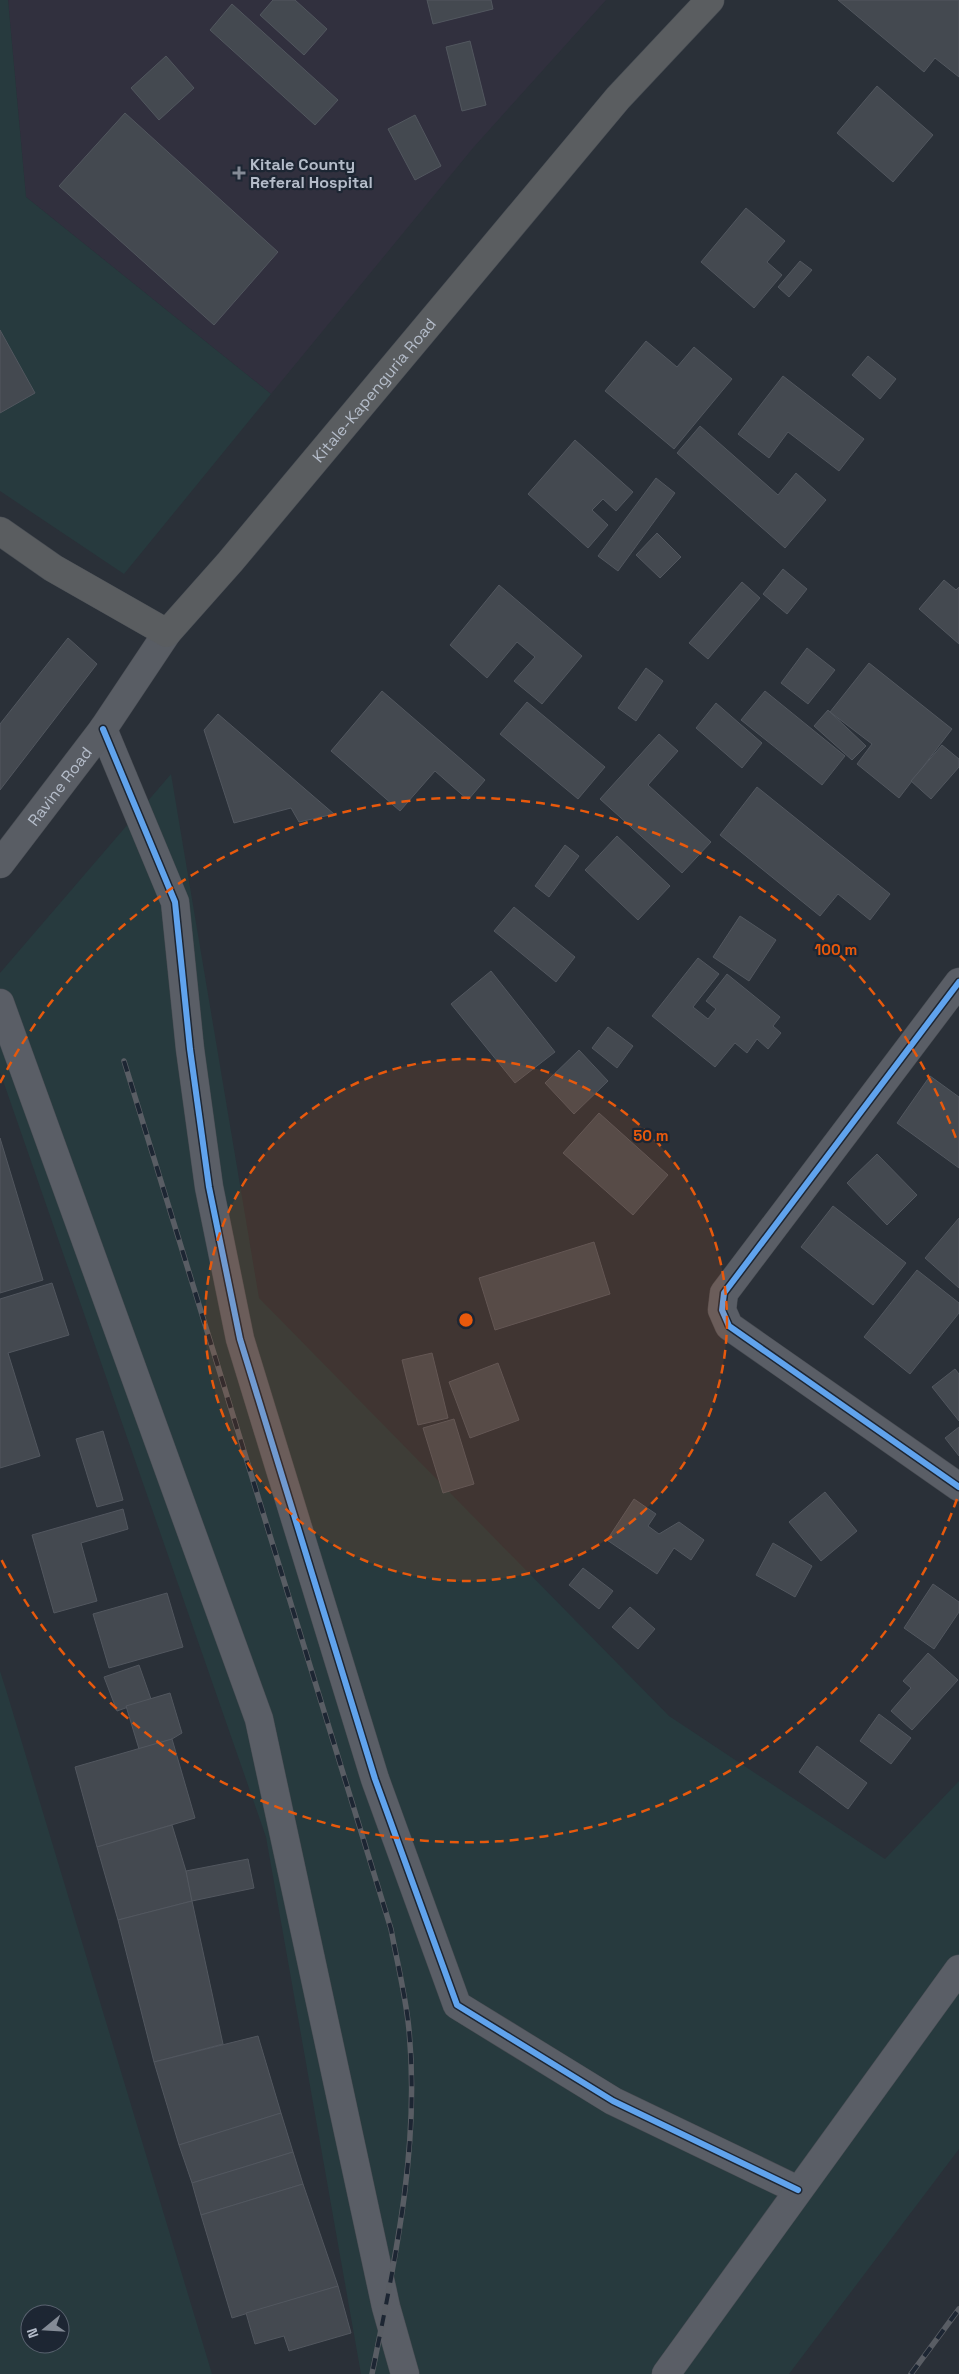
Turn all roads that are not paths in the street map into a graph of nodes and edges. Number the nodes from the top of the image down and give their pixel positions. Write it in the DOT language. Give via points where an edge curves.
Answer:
graph roads {
  1 [pos="710,0"];
  2 [pos="0,531"];
  3 [pos="167,633"];
  4 [pos="103,729"];
  5 [pos="0,864"];
  6 [pos="959,982"];
  7 [pos="0,1003"];
  8 [pos="959,1487"];
  9 [pos="959,1969"];
  10 [pos="798,2190"];
  11 [pos="405,2374"];
  12 [pos="666,2374"];
  1 -- 3 [label="highway, Kitale-Kapenguria Road" via="618,98"];
  2 -- 3 [label="highway" via="53,568"];
  3 -- 4 [label="street, Ravine Road"];
  4 -- 5 [label="street, Ravine Road"];
  4 -- 10 [label="street" via="175,902 190,1049 209,1187 240,1339 375,1780 457,2005 613,2101"];
  6 -- 8 [label="street" via="724,1293 722,1310 729,1326"];
  7 -- 11 [label="street" via="259,1719 386,2308"];
  9 -- 10 [label="street"];
  10 -- 12 [label="street"];
}
